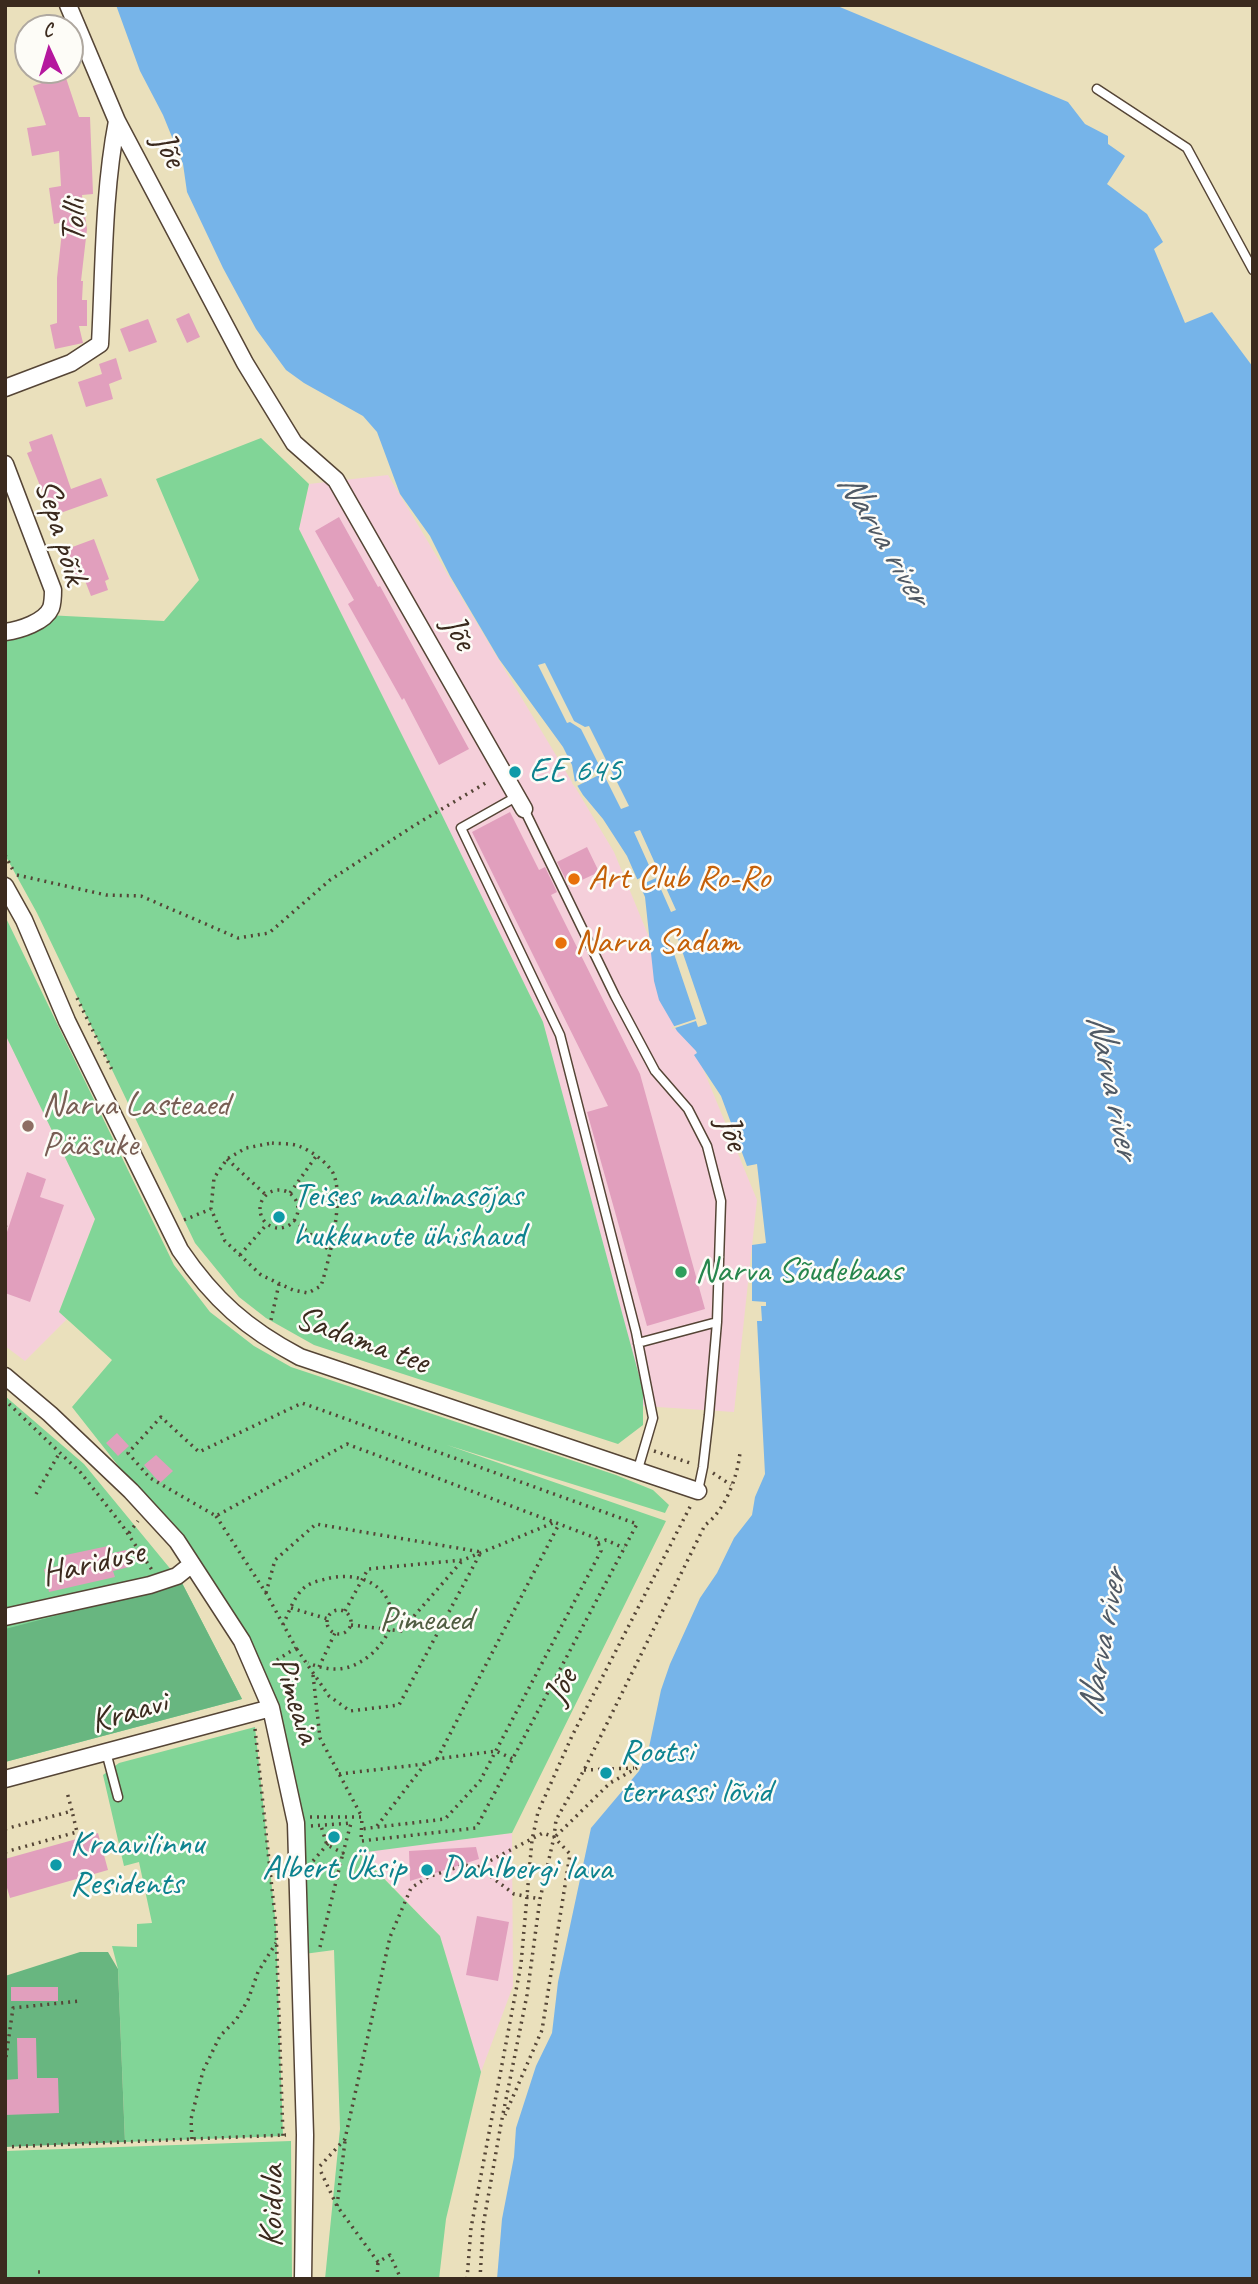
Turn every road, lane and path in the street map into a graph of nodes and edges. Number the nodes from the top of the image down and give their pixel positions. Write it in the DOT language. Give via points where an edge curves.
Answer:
graph roads {
  1 [pos="68,5"];
  2 [pos="1097,89"];
  3 [pos="117,121"];
  4 [pos="1253,270"];
  5 [pos="5,388"];
  6 [pos="5,464"];
  7 [pos="5,632"];
  8 [pos="502,773"];
  9 [pos="520,803"];
  10 [pos="5,855"];
  11 [pos="14,882"];
  12 [pos="72,987"];
  13 [pos="113,1073"];
  14 [pos="317,1155"];
  15 [pos="227,1159"];
  16 [pos="290,1193"];
  17 [pos="266,1195"];
  18 [pos="211,1209"];
  19 [pos="184,1220"];
  20 [pos="295,1220"];
  21 [pos="267,1224"];
  22 [pos="330,1252"];
  23 [pos="240,1255"];
  24 [pos="279,1284"];
  25 [pos="717,1322"];
  26 [pos="269,1329"];
  27 [pos="638,1343"];
  28 [pos="5,1376"];
  29 [pos="5,1400"];
  30 [pos="645,1448"];
  31 [pos="60,1452"];
  32 [pos="740,1452"];
  33 [pos="703,1467"];
  34 [pos="638,1469"];
  35 [pos="732,1485"];
  36 [pos="698,1490"];
  37 [pos="36,1494"];
  38 [pos="216,1516"];
  39 [pos="557,1523"];
  40 [pos="598,1544"];
  41 [pos="624,1548"];
  42 [pos="481,1552"];
  43 [pos="463,1560"];
  44 [pos="192,1564"];
  45 [pos="362,1578"];
  46 [pos="160,1581"];
  47 [pos="266,1593"];
  48 [pos="291,1608"];
  49 [pos="345,1611"];
  50 [pos="5,1617"];
  51 [pos="328,1619"];
  52 [pos="283,1625"];
  53 [pos="351,1625"];
  54 [pos="388,1630"];
  55 [pos="335,1633"];
  56 [pos="296,1648"];
  57 [pos="306,1662"];
  58 [pos="272,1663"];
  59 [pos="319,1667"];
  60 [pos="313,1674"];
  61 [pos="271,1708"];
  62 [pos="254,1713"];
  63 [pos="496,1751"];
  64 [pos="106,1752"];
  65 [pos="437,1759"];
  66 [pos="513,1759"];
  67 [pos="425,1765"];
  68 [pos="584,1770"];
  69 [pos="339,1773"];
  70 [pos="5,1779"];
  71 [pos="67,1792"];
  72 [pos="118,1797"];
  73 [pos="72,1811"];
  74 [pos="307,1817"];
  75 [pos="362,1817"];
  76 [pos="309,1825"];
  77 [pos="321,1826"];
  78 [pos="376,1828"];
  79 [pos="5,1829"];
  80 [pos="361,1829"];
  81 [pos="554,1837"];
  82 [pos="332,1839"];
  83 [pos="532,1840"];
  84 [pos="327,1845"];
  85 [pos="5,1852"];
  86 [pos="343,1853"];
  87 [pos="310,1864"];
  88 [pos="478,1867"];
  89 [pos="526,1898"];
  90 [pos="540,1899"];
  91 [pos="276,1942"];
  92 [pos="320,1947"];
  93 [pos="79,2001"];
  94 [pos="5,2064"];
  95 [pos="501,2124"];
  96 [pos="305,2135"];
  97 [pos="284,2136"];
  98 [pos="192,2139"];
  99 [pos="345,2139"];
  100 [pos="5,2147"];
  101 [pos="337,2206"];
  102 [pos="378,2262"];
  103 [pos="303,2279"];
  104 [pos="377,2279"];
  105 [pos="401,2279"];
  106 [pos="467,2279"];
  107 [pos="480,2279"];
  1 -- 3 [label="street"];
  2 -- 4 [label="lane" via="1187,148"];
  3 -- 5 [label="street, Tolli" via="108,187 100,344 71,363"];
  3 -- 8 [label="street, Jõe" via="245,363 295,443 336,480"];
  6 -- 7 [label="street, Sepa põik" via="53,590 53,605 47,615 17,631"];
  8 -- 9 [label="street, Jõe"];
  8 -- 11 [label="path" via="330,880 269,933 238,938 141,896"];
  9 -- 25 [label="lane, Jõe" via="655,1071 688,1109 707,1146 721,1201"];
  9 -- 27 [label="lane" via="461,828 560,1035"];
  10 -- 11 [label="path"];
  11 -- 34 [label="street, Sadama tee" via="24,920 67,1021 180,1250 228,1309 256,1332 300,1357"];
  12 -- 13 [label="path"];
  14 -- 15 [label="path" via="297,1145 272,1143 246,1148"];
  14 -- 16 [label="path"];
  14 -- 22 [label="path" via="333,1173 337,1194"];
  15 -- 17 [label="path"];
  15 -- 18 [label="path" via="214,1178"];
  16 -- 17 [label="path" via="277,1190"];
  16 -- 20 [label="path" via="297,1203"];
  17 -- 21 [label="path" via="260,1213"];
  18 -- 19 [label="path"];
  18 -- 23 [label="path" via="225,1241"];
  20 -- 21 [label="path" via="278,1228"];
  20 -- 22 [label="path"];
  21 -- 23 [label="path"];
  22 -- 24 [label="path" via="321,1286 308,1293"];
  23 -- 24 [label="path" via="261,1275"];
  24 -- 26 [label="path"];
  25 -- 27 [label="lane"];
  25 -- 33 [label="lane, Jõe"];
  27 -- 30 [label="lane" via="653,1418"];
  28 -- 44 [label="street, Pimeaia" via="131,1491"];
  29 -- 31 [label="path"];
  30 -- 33 [label="path"];
  30 -- 34 [label="lane"];
  31 -- 37 [label="path"];
  31 -- 46 [label="path" via="111,1510"];
  32 -- 35 [label="path"];
  33 -- 35 [label="path"];
  33 -- 36 [label="lane, Jõe"];
  34 -- 36 [label="street, Sadama tee"];
  35 -- 68 [label="path" via="715,1518 705,1525"];
  36 -- 83 [label="path, Jõe" via="572,1736 543,1799"];
  38 -- 39 [label="path" via="347,1444"];
  38 -- 41 [label="path" via="150,1478 128,1453 161,1416 199,1452 302,1403 637,1524"];
  38 -- 47 [label="path"];
  39 -- 40 [label="path" via="596,1538"];
  39 -- 42 [label="path"];
  39 -- 65 [label="path"];
  40 -- 41 [label="path" via="606,1540"];
  40 -- 63 [label="path" via="601,1551"];
  41 -- 66 [label="path"];
  42 -- 43 [label="path"];
  42 -- 47 [label="path" via="316,1524 275,1560"];
  42 -- 60 [label="path" via="399,1705 349,1711 329,1696"];
  43 -- 45 [label="path" via="368,1569"];
  43 -- 54 [label="path" via="401,1631"];
  44 -- 46 [label="street, Hariduse" via="177,1576"];
  44 -- 61 [label="street, Pimeaia" via="242,1642"];
  45 -- 48 [label="path" via="341,1576 306,1586"];
  45 -- 49 [label="path"];
  45 -- 54 [label="path" via="382,1591 388,1601"];
  46 -- 50 [label="street, Hariduse"];
  47 -- 52 [label="path"];
  48 -- 51 [label="path"];
  48 -- 52 [label="path"];
  49 -- 51 [label="path" via="334,1611"];
  49 -- 53 [label="path"];
  51 -- 55 [label="path"];
  52 -- 56 [label="path"];
  53 -- 54 [label="path"];
  53 -- 55 [label="path" via="345,1633"];
  54 -- 59 [label="path" via="382,1643 359,1664 327,1671"];
  55 -- 59 [label="path"];
  56 -- 57 [label="path"];
  56 -- 58 [label="path"];
  57 -- 59 [label="path"];
  57 -- 60 [label="path"];
  60 -- 69 [label="path" via="320,1738"];
  61 -- 62 [label="street, Kraavi"];
  61 -- 96 [label="street, Pimeaia" via="296,1823"];
  62 -- 64 [label="street, Kraavi"];
  62 -- 91 [label="path"];
  63 -- 65 [label="path"];
  63 -- 66 [label="path"];
  63 -- 78 [label="path" via="480,1781 445,1819"];
  64 -- 70 [label="street, Kraavi"];
  64 -- 72 [label="lane"];
  65 -- 67 [label="path"];
  66 -- 80 [label="path" via="476,1828 361,1841"];
  67 -- 69 [label="path"];
  67 -- 78 [label="path"];
  68 -- 81 [label="path" via="556,1819"];
  68 -- 81 [label="path" via="637,1768 610,1783"];
  69 -- 75 [label="path"];
  71 -- 73 [label="path"];
  73 -- 79 [label="path"];
  73 -- 85 [label="path" via="77,1832"];
  74 -- 75 [label="path"];
  75 -- 80 [label="path"];
  76 -- 77 [label="path"];
  77 -- 84 [label="path"];
  77 -- 86 [label="path" via="351,1823"];
  78 -- 80 [label="path"];
  81 -- 83 [label="path" via="543,1833"];
  81 -- 90 [label="path"];
  81 -- 95 [label="path" via="570,1854 542,2030"];
  82 -- 84 [label="path"];
  83 -- 88 [label="path"];
  83 -- 89 [label="path, Jõe"];
  84 -- 86 [label="path"];
  84 -- 87 [label="path"];
  86 -- 92 [label="path"];
  88 -- 89 [label="path"];
  88 -- 99 [label="path" via="464,1865 411,1888 390,1937"];
  89 -- 90 [label="path"];
  89 -- 106 [label="path, Jõe" via="520,1964 471,2228"];
  90 -- 95 [label="path" via="527,1995"];
  91 -- 97 [label="path"];
  91 -- 98 [label="path" via="248,2000 220,2036 203,2071 191,2119"];
  93 -- 94 [label="path" via="13,2008"];
  95 -- 107 [label="path" via="483,2226"];
  96 -- 97 [label="path"];
  96 -- 103 [label="street, Koidula"];
  97 -- 98 [label="path"];
  98 -- 100 [label="path"];
  99 -- 101 [label="path"];
  99 -- 101 [label="path" via="319,2167"];
  101 -- 102 [label="path"];
  102 -- 104 [label="path"];
  102 -- 105 [label="path" via="390,2255"];
}
